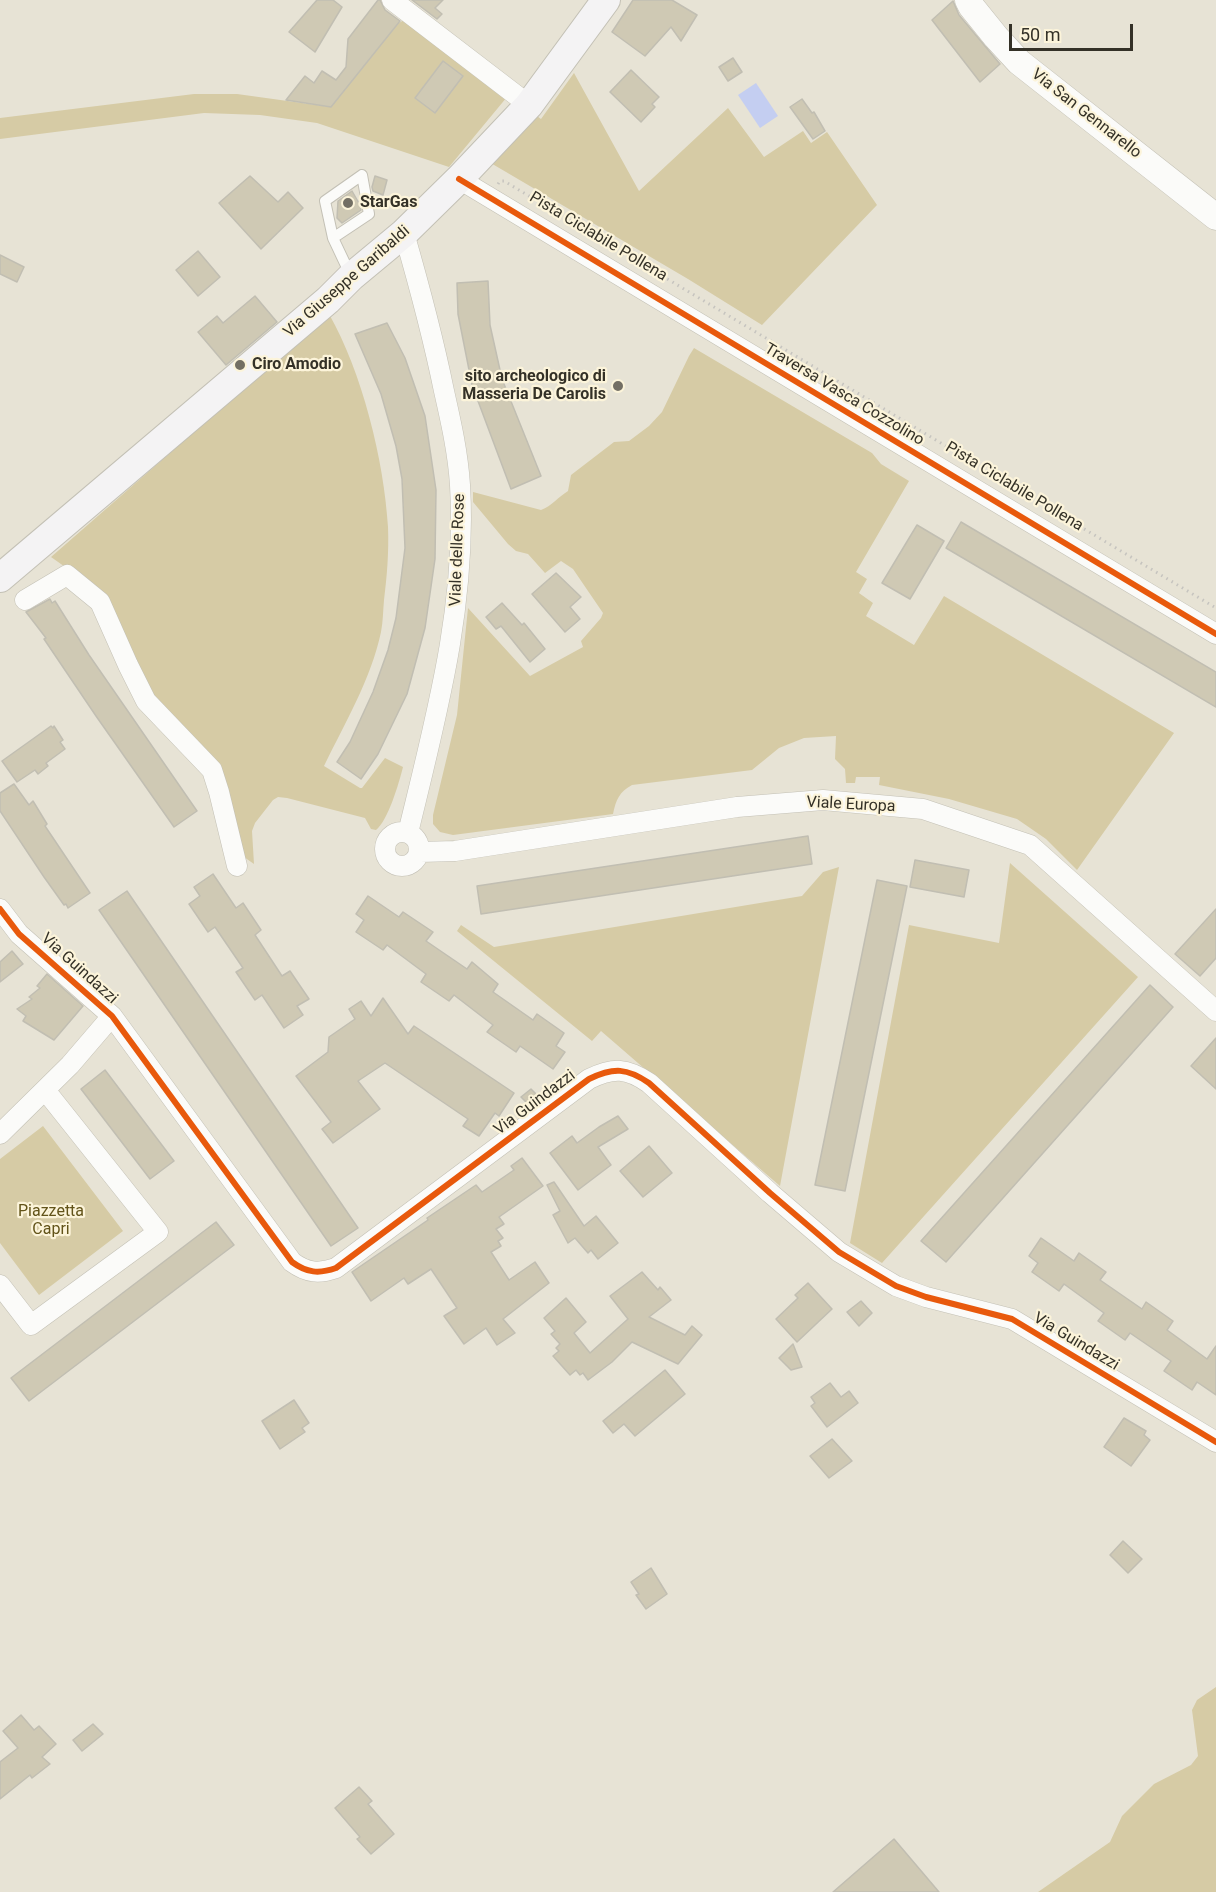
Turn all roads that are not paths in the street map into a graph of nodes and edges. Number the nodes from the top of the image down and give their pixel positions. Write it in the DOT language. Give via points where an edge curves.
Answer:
graph roads {
  1 [pos="392,0"];
  2 [pos="606,0"];
  3 [pos="968,0"];
  4 [pos="529,105"];
  5 [pos="459,179"];
  6 [pos="1216,217"];
  7 [pos="404,233"];
  8 [pos="333,238"];
  9 [pos="351,277"];
  10 [pos="0,578"];
  11 [pos="25,600"];
  12 [pos="1216,634"];
  13 [pos="408,833"];
  14 [pos="420,852"];
  15 [pos="237,866"];
  16 [pos="0,909"];
  17 [pos="1216,1011"];
  18 [pos="112,1016"];
  19 [pos="45,1090"];
  20 [pos="0,1134"];
  21 [pos="0,1285"];
  22 [pos="1216,1442"];
  1 -- 4 [label="street"];
  2 -- 4 [label="main road, Via Giuseppe Garibaldi"];
  3 -- 6 [label="street, Via San Gennarello" via="1019,62"];
  4 -- 5 [label="main road, Via Giuseppe Garibaldi"];
  5 -- 7 [label="main road, Via Giuseppe Garibaldi"];
  5 -- 12 [label="street, Traversa Vasca Cozzolino"];
  7 -- 9 [label="main road, Via Giuseppe Garibaldi"];
  7 -- 13 [label="street, Viale delle Rose" via="430,323 455,442 461,528 452,638"];
  8 -- 8 [label="lane" via="369,214 362,176 325,201"];
  8 -- 9 [label="lane"];
  9 -- 10 [label="main road, Via Giuseppe Garibaldi"];
  11 -- 15 [label="street" via="67,574 100,602 146,701 212,770"];
  13 -- 14 [label="street" via="417,840"];
  13 -- 14 [label="street" via="390,837 385,848 388,860 400,867 407,866"];
  14 -- 17 [label="street, Viale Europa" via="455,851 737,807 823,800 923,809 1030,845"];
  16 -- 18 [label="street, Via Guindazzi" via="19,934"];
  18 -- 19 [label="street, Via Guindazzi"];
  18 -- 22 [label="street, Via Guindazzi" via="292,1262 302,1269 313,1273 336,1268 589,1079 620,1070 649,1083 839,1252 896,1286 1012,1319"];
  19 -- 20 [label="street, Via Guindazzi"];
  19 -- 21 [label="street" via="159,1232 31,1325"];
}
